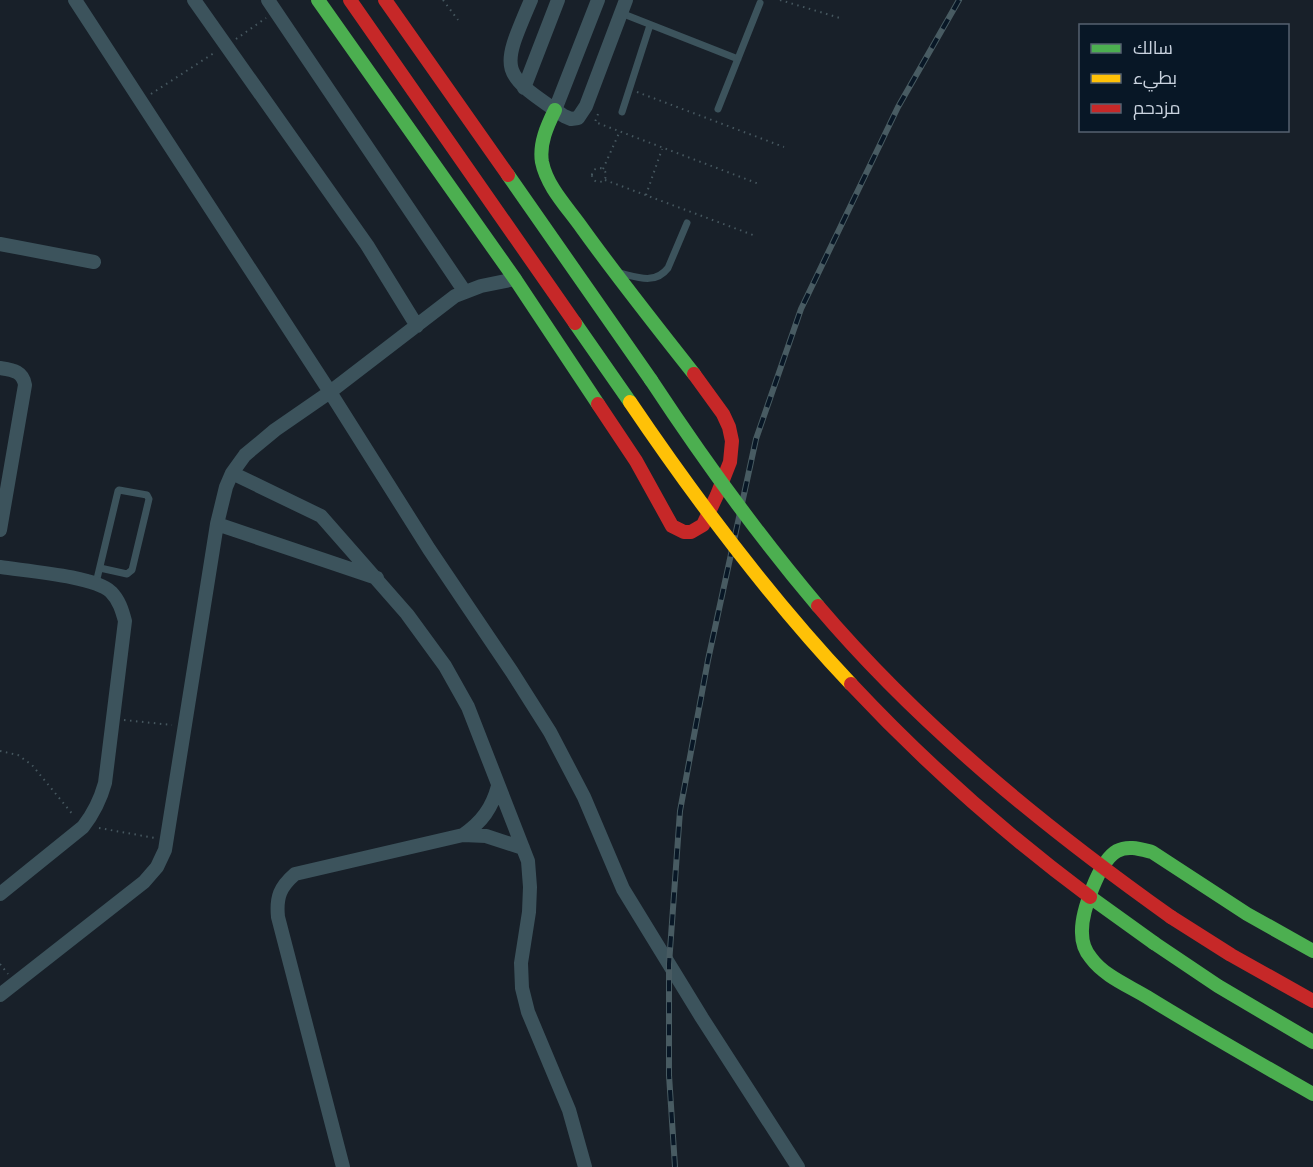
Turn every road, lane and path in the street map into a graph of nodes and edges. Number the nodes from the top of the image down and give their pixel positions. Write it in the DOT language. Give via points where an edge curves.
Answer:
graph roads {
  1 [pos="75,0"];
  2 [pos="194,0"];
  3 [pos="268,0"];
  4 [pos="318,0"];
  5 [pos="350,0"];
  6 [pos="385,0"];
  7 [pos="443,0"];
  8 [pos="531,0"];
  9 [pos="558,0"];
  10 [pos="598,0"];
  11 [pos="626,0"];
  12 [pos="782,0"];
  13 [pos="760,3"];
  14 [pos="276,12"];
  15 [pos="621,14"];
  16 [pos="840,18"];
  17 [pos="458,20"];
  18 [pos="650,25"];
  19 [pos="226,45"];
  20 [pos="738,59"];
  21 [pos="524,88"];
  22 [pos="629,89"];
  23 [pos="141,101"];
  24 [pos="718,109"];
  25 [pos="555,110"];
  26 [pos="599,111"];
  27 [pos="622,112"];
  28 [pos="620,131"];
  29 [pos="784,147"];
  30 [pos="662,148"];
  31 [pos="603,169"];
  32 [pos="605,180"];
  33 [pos="759,184"];
  34 [pos="646,195"];
  35 [pos="687,223"];
  36 [pos="753,236"];
  37 [pos="0,244"];
  38 [pos="94,262"];
  39 [pos="614,272"];
  40 [pos="515,279"];
  41 [pos="465,292"];
  42 [pos="417,326"];
  43 [pos="0,368"];
  44 [pos="330,392"];
  45 [pos="232,473"];
  46 [pos="5,478"];
  47 [pos="217,524"];
  48 [pos="0,530"];
  49 [pos="0,567"];
  50 [pos="100,568"];
  51 [pos="377,578"];
  52 [pos="96,583"];
  53 [pos="113,718"];
  54 [pos="185,726"];
  55 [pos="0,751"];
  56 [pos="498,786"];
  57 [pos="83,827"];
  58 [pos="463,835"];
  59 [pos="167,840"];
  60 [pos="523,848"];
  61 [pos="0,894"];
  62 [pos="1313,951"];
  63 [pos="0,995"];
  64 [pos="1313,1000"];
  65 [pos="1313,1042"];
  66 [pos="1313,1094"];
  67 [pos="343,1167"];
  68 [pos="585,1167"];
  69 [pos="798,1167"];
  1 -- 23 [label="street"];
  2 -- 19 [label="street"];
  3 -- 14 [label="street"];
  4 -- 40 [label="main road"];
  5 -- 65 [label="main road, bridge" via="723,535 864,699 982,811 1092,900 1218,986"];
  6 -- 64 [label="main road, bridge" via="699,452 776,556 882,677 1016,801 1109,874 1231,955"];
  7 -- 17 [label="path"];
  8 -- 21 [label="street" via="510,57 514,78"];
  9 -- 21 [label="street"];
  10 -- 25 [label="street"];
  11 -- 15 [label="street"];
  12 -- 16 [label="path"];
  13 -- 20 [label="lane"];
  14 -- 19 [label="path"];
  14 -- 41 [label="street"];
  15 -- 18 [label="lane"];
  15 -- 25 [label="street" via="582,113 571,119"];
  18 -- 20 [label="lane"];
  18 -- 22 [label="lane"];
  19 -- 23 [label="path"];
  19 -- 42 [label="street" via="367,245"];
  20 -- 24 [label="lane"];
  21 -- 25 [label="street"];
  22 -- 27 [label="lane"];
  22 -- 29 [label="path"];
  23 -- 44 [label="street"];
  25 -- 39 [label="main road" via="542,140 541,159 546,176"];
  26 -- 28 [label="path" via="595,122"];
  28 -- 30 [label="path"];
  28 -- 31 [label="path"];
  30 -- 33 [label="path"];
  30 -- 34 [label="path"];
  31 -- 32 [label="path"];
  31 -- 32 [label="path" via="594,170 592,178 600,183"];
  32 -- 34 [label="path"];
  34 -- 36 [label="path"];
  35 -- 39 [label="lane" via="663,274 649,280"];
  37 -- 38 [label="street"];
  39 -- 40 [label="main road" via="718,406 730,429 729,463 703,525 696,531 680,532 672,526 636,461"];
  40 -- 41 [label="street"];
  41 -- 42 [label="street"];
  42 -- 44 [label="street"];
  43 -- 46 [label="street" via="20,373 25,386"];
  44 -- 45 [label="street" via="275,430 245,455"];
  44 -- 69 [label="street" via="550,732 584,797 623,889"];
  45 -- 47 [label="street"];
  45 -- 51 [label="street" via="321,516"];
  46 -- 48 [label="street"];
  47 -- 51 [label="street"];
  47 -- 54 [label="street"];
  49 -- 52 [label="street"];
  50 -- 50 [label="lane" via="119,490 147,495 132,570 127,574"];
  50 -- 52 [label="lane"];
  51 -- 56 [label="street" via="445,666 468,707"];
  52 -- 53 [label="street" via="111,592 121,605 125,621"];
  53 -- 54 [label="path"];
  53 -- 57 [label="street" via="105,783 93,814"];
  54 -- 59 [label="street"];
  55 -- 57 [label="path" via="18,755 32,765"];
  56 -- 58 [label="street" via="486,814"];
  56 -- 60 [label="street"];
  57 -- 59 [label="path"];
  57 -- 61 [label="street"];
  58 -- 60 [label="street" via="486,836"];
  58 -- 67 [label="street" via="295,874 279,892 278,916"];
  59 -- 63 [label="street" via="157,867 144,882"];
  60 -- 68 [label="street" via="530,887 522,988 528,1012 569,1110"];
  62 -- 66 [label="main road" via="1141,848 1118,850 1101,865 1082,920 1084,946 1100,968"];
}
